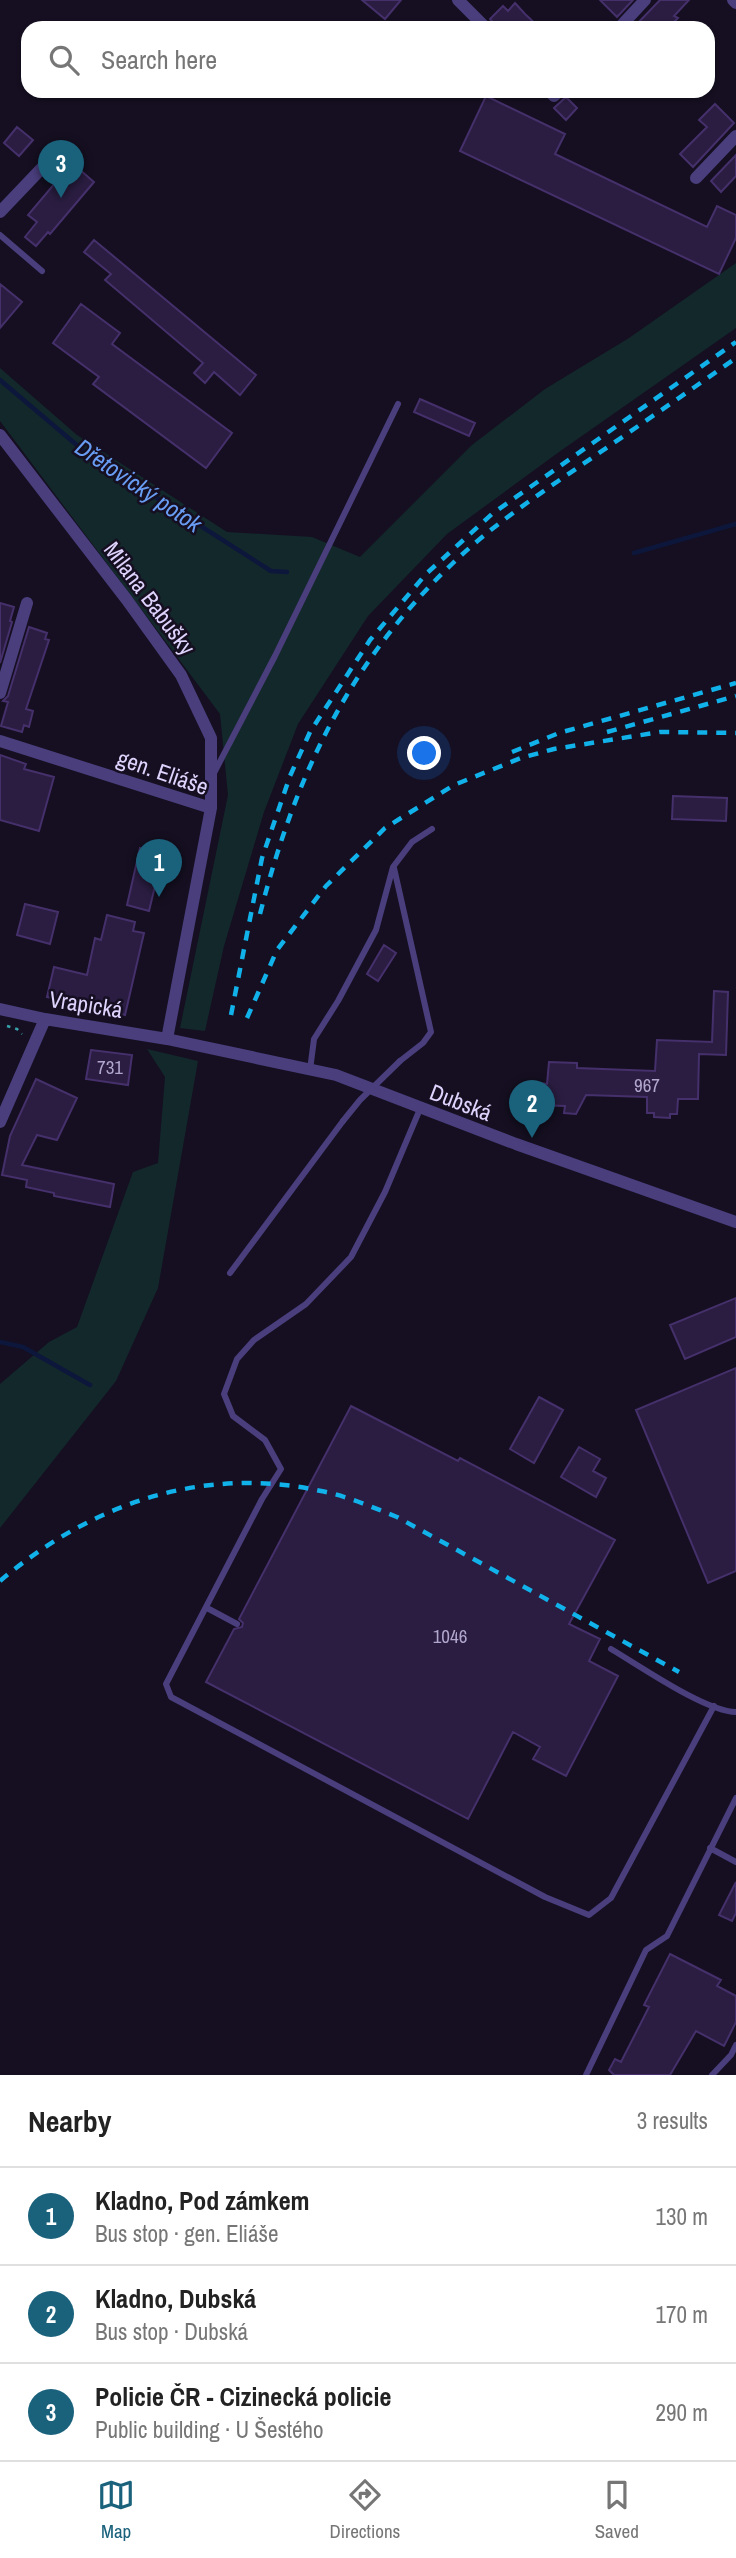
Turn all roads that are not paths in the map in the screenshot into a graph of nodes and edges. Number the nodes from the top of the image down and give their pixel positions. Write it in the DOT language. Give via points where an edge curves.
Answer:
graph roads {
  1 [pos="458,0"];
  2 [pos="645,0"];
  3 [pos="479,21"];
  4 [pos="626,21"];
  5 [pos="736,136"];
  6 [pos="61,148"];
  7 [pos="696,177"];
  8 [pos="0,212"];
  9 [pos="0,235"];
  10 [pos="42,271"];
  11 [pos="398,404"];
  12 [pos="0,435"];
  13 [pos="27,603"];
  14 [pos="0,693"];
  15 [pos="0,741"];
  16 [pos="211,777"];
  17 [pos="211,808"];
  18 [pos="432,829"];
  19 [pos="393,867"];
  20 [pos="0,1009"];
  21 [pos="45,1020"];
  22 [pos="167,1039"];
  23 [pos="310,1070"];
  24 [pos="420,1109"];
  25 [pos="1,1119"];
  26 [pos="736,1222"];
  27 [pos="230,1273"];
  28 [pos="207,1608"];
  29 [pos="237,1624"];
  30 [pos="611,1649"];
  31 [pos="714,1706"];
  32 [pos="736,1712"];
  33 [pos="736,1798"];
  34 [pos="710,1848"];
  35 [pos="736,1862"];
  36 [pos="736,2045"];
  37 [pos="586,2075"];
  38 [pos="712,2075"];
  1 -- 3 [label="street"];
  2 -- 4 [label="street"];
  5 -- 7 [label="street"];
  6 -- 8 [label="street"];
  9 -- 10 [label="lane"];
  11 -- 16 [label="lane"];
  12 -- 16 [label="street, Milana Babušky" via="181,675 211,738"];
  13 -- 14 [label="street"];
  15 -- 17 [label="street, gen. Eliáše"];
  16 -- 17 [label="street, Milana Babušky"];
  17 -- 22 [label="street, gen. Eliáše"];
  18 -- 19 [label="lane" via="412,842"];
  19 -- 23 [label="lane" via="376,930 314,1039"];
  19 -- 27 [label="lane, bridge" via="431,1032 360,1100"];
  20 -- 21 [label="street, Vrapická"];
  21 -- 22 [label="street, Vrapická"];
  21 -- 25 [label="street"];
  22 -- 23 [label="street, Dubská"];
  23 -- 24 [label="street, Dubská" via="336,1075"];
  24 -- 26 [label="street, Dubská"];
  24 -- 28 [label="lane" via="351,1257 306,1304 254,1340 237,1359 224,1394 233,1416 265,1440 281,1469"];
  28 -- 29 [label="lane"];
  28 -- 31 [label="lane" via="166,1684 171,1698 545,1897 589,1915 611,1898"];
  30 -- 31 [label="lane"];
  31 -- 32 [label="lane"];
  33 -- 34 [label="lane"];
  34 -- 35 [label="lane"];
  34 -- 37 [label="lane" via="667,1936 646,1950"];
  36 -- 38 [label="lane"];
}
